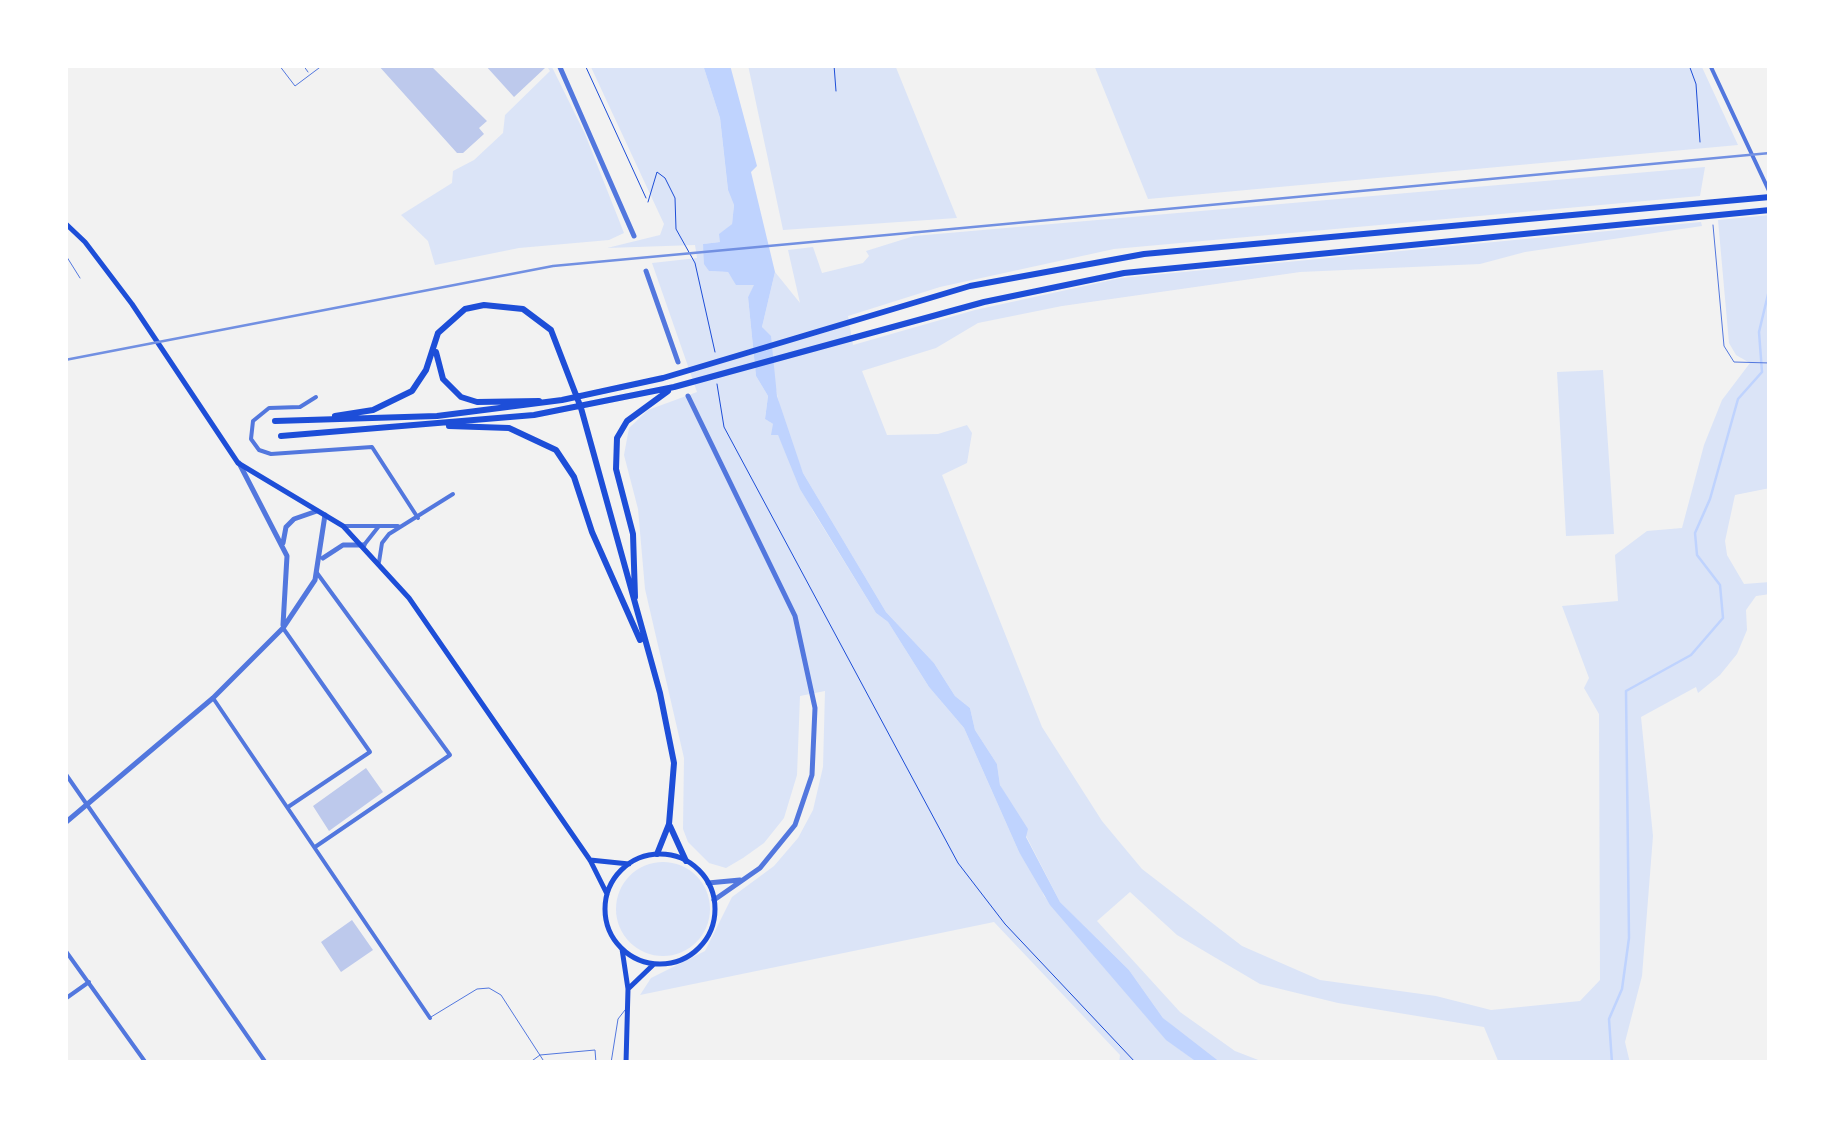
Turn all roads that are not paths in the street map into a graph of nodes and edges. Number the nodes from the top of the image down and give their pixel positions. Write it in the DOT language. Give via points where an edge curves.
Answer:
graph roads {
  1 [pos="279,65"];
  2 [pos="303,65"];
  3 [pos="323,65"];
  4 [pos="560,65"];
  5 [pos="1710,65"];
  6 [pos="310,74"];
  7 [pos="1770,195"];
  8 [pos="1770,210"];
  9 [pos="65,223"];
  10 [pos="1713,225"];
  11 [pos="634,236"];
  12 [pos="65,254"];
  13 [pos="646,270"];
  14 [pos="80,278"];
  15 [pos="435,346"];
  16 [pos="678,362"];
  17 [pos="1770,363"];
  18 [pos="674,387"];
  19 [pos="688,396"];
  20 [pos="316,397"];
  21 [pos="562,400"];
  22 [pos="319,420"];
  23 [pos="275,422"];
  24 [pos="416,426"];
  25 [pos="281,436"];
  26 [pos="238,463"];
  27 [pos="454,494"];
  28 [pos="318,511"];
  29 [pos="325,515"];
  30 [pos="418,518"];
  31 [pos="343,526"];
  32 [pos="379,526"];
  33 [pos="398,526"];
  34 [pos="364,545"];
  35 [pos="283,546"];
  36 [pos="321,560"];
  37 [pos="379,562"];
  38 [pos="317,573"];
  39 [pos="636,613"];
  40 [pos="283,628"];
  41 [pos="660,693"];
  42 [pos="213,698"];
  43 [pos="65,774"];
  44 [pos="86,804"];
  45 [pos="288,807"];
  46 [pos="65,823"];
  47 [pos="669,824"];
  48 [pos="315,847"];
  49 [pos="657,854"];
  50 [pos="590,860"];
  51 [pos="686,861"];
  52 [pos="629,864"];
  53 [pos="743,880"];
  54 [pos="708,883"];
  55 [pos="607,894"];
  56 [pos="714,900"];
  57 [pos="65,950"];
  58 [pos="622,950"];
  59 [pos="654,964"];
  60 [pos="88,982"];
  61 [pos="628,990"];
  62 [pos="65,999"];
  63 [pos="627,1008"];
  64 [pos="430,1018"];
  65 [pos="540,1056"];
  66 [pos="146,1063"];
  67 [pos="266,1063"];
  68 [pos="530,1063"];
  69 [pos="545,1063"];
  70 [pos="596,1063"];
  71 [pos="611,1063"];
  72 [pos="626,1063"];
  1 -- 6 [label="lane" via="295,86"];
  2 -- 6 [label="lane"];
  3 -- 6 [label="lane"];
  4 -- 11 [label="street"];
  5 -- 7 [label="street"];
  7 -- 21 [label="highway" via="1144,254 970,286 663,378"];
  8 -- 18 [label="highway" via="1124,273 984,302"];
  9 -- 26 [label="main road" via="96,255"];
  10 -- 17 [label="lane" via="1724,346 1734,362"];
  12 -- 14 [label="lane"];
  13 -- 16 [label="street"];
  15 -- 21 [label="highway" via="443,379 461,397 490,403"];
  15 -- 22 [label="highway" via="420,382 396,402"];
  15 -- 39 [label="highway" via="452,317 484,305 523,309 550,330 581,408"];
  18 -- 24 [label="highway" via="534,416"];
  18 -- 39 [label="highway" via="627,420 615,452 634,534"];
  19 -- 53 [label="street" via="795,616 815,708 807,797 776,852"];
  20 -- 30 [label="street" via="300,406 269,408 252,421 251,440 272,454 372,447"];
  21 -- 22 [label="highway" via="436,416"];
  22 -- 23 [label="highway"];
  24 -- 25 [label="highway"];
  24 -- 41 [label="highway" via="509,428 556,450 574,478"];
  26 -- 28 [label="main road"];
  26 -- 35 [label="street"];
  27 -- 30 [label="street"];
  28 -- 29 [label="main road"];
  28 -- 35 [label="street" via="286,527"];
  29 -- 31 [label="main road"];
  29 -- 36 [label="street"];
  30 -- 33 [label="street"];
  31 -- 32 [label="street"];
  31 -- 34 [label="main road"];
  32 -- 33 [label="street"];
  32 -- 34 [label="street"];
  33 -- 37 [label="street" via="382,543"];
  34 -- 36 [label="street" via="343,546"];
  34 -- 37 [label="main road"];
  35 -- 40 [label="street"];
  36 -- 38 [label="street"];
  37 -- 50 [label="main road"];
  38 -- 40 [label="street"];
  38 -- 48 [label="street" via="450,755"];
  39 -- 41 [label="highway"];
  40 -- 42 [label="street"];
  40 -- 45 [label="street" via="370,752"];
  41 -- 47 [label="highway" via="674,763"];
  42 -- 44 [label="street"];
  42 -- 45 [label="street"];
  43 -- 44 [label="street"];
  44 -- 46 [label="street"];
  44 -- 67 [label="street"];
  45 -- 48 [label="street"];
  47 -- 49 [label="highway"];
  47 -- 51 [label="highway"];
  48 -- 64 [label="street"];
  49 -- 51 [label="main road"];
  49 -- 52 [label="main road"];
  50 -- 52 [label="main road"];
  50 -- 55 [label="main road"];
  51 -- 54 [label="main road"];
  52 -- 55 [label="main road"];
  53 -- 54 [label="street"];
  53 -- 56 [label="street"];
  54 -- 56 [label="main road"];
  55 -- 58 [label="main road" via="607,925"];
  56 -- 59 [label="main road" via="714,921 696,950"];
  57 -- 60 [label="street"];
  58 -- 59 [label="main road"];
  58 -- 61 [label="main road"];
  59 -- 61 [label="main road"];
  60 -- 62 [label="street"];
  60 -- 66 [label="street"];
  61 -- 63 [label="main road"];
  63 -- 71 [label="lane" via="618,1019"];
  63 -- 72 [label="main road"];
  64 -- 65 [label="lane" via="489,988 501,995"];
  65 -- 68 [label="lane"];
  65 -- 69 [label="lane"];
  65 -- 70 [label="lane" via="595,1050"];
}
